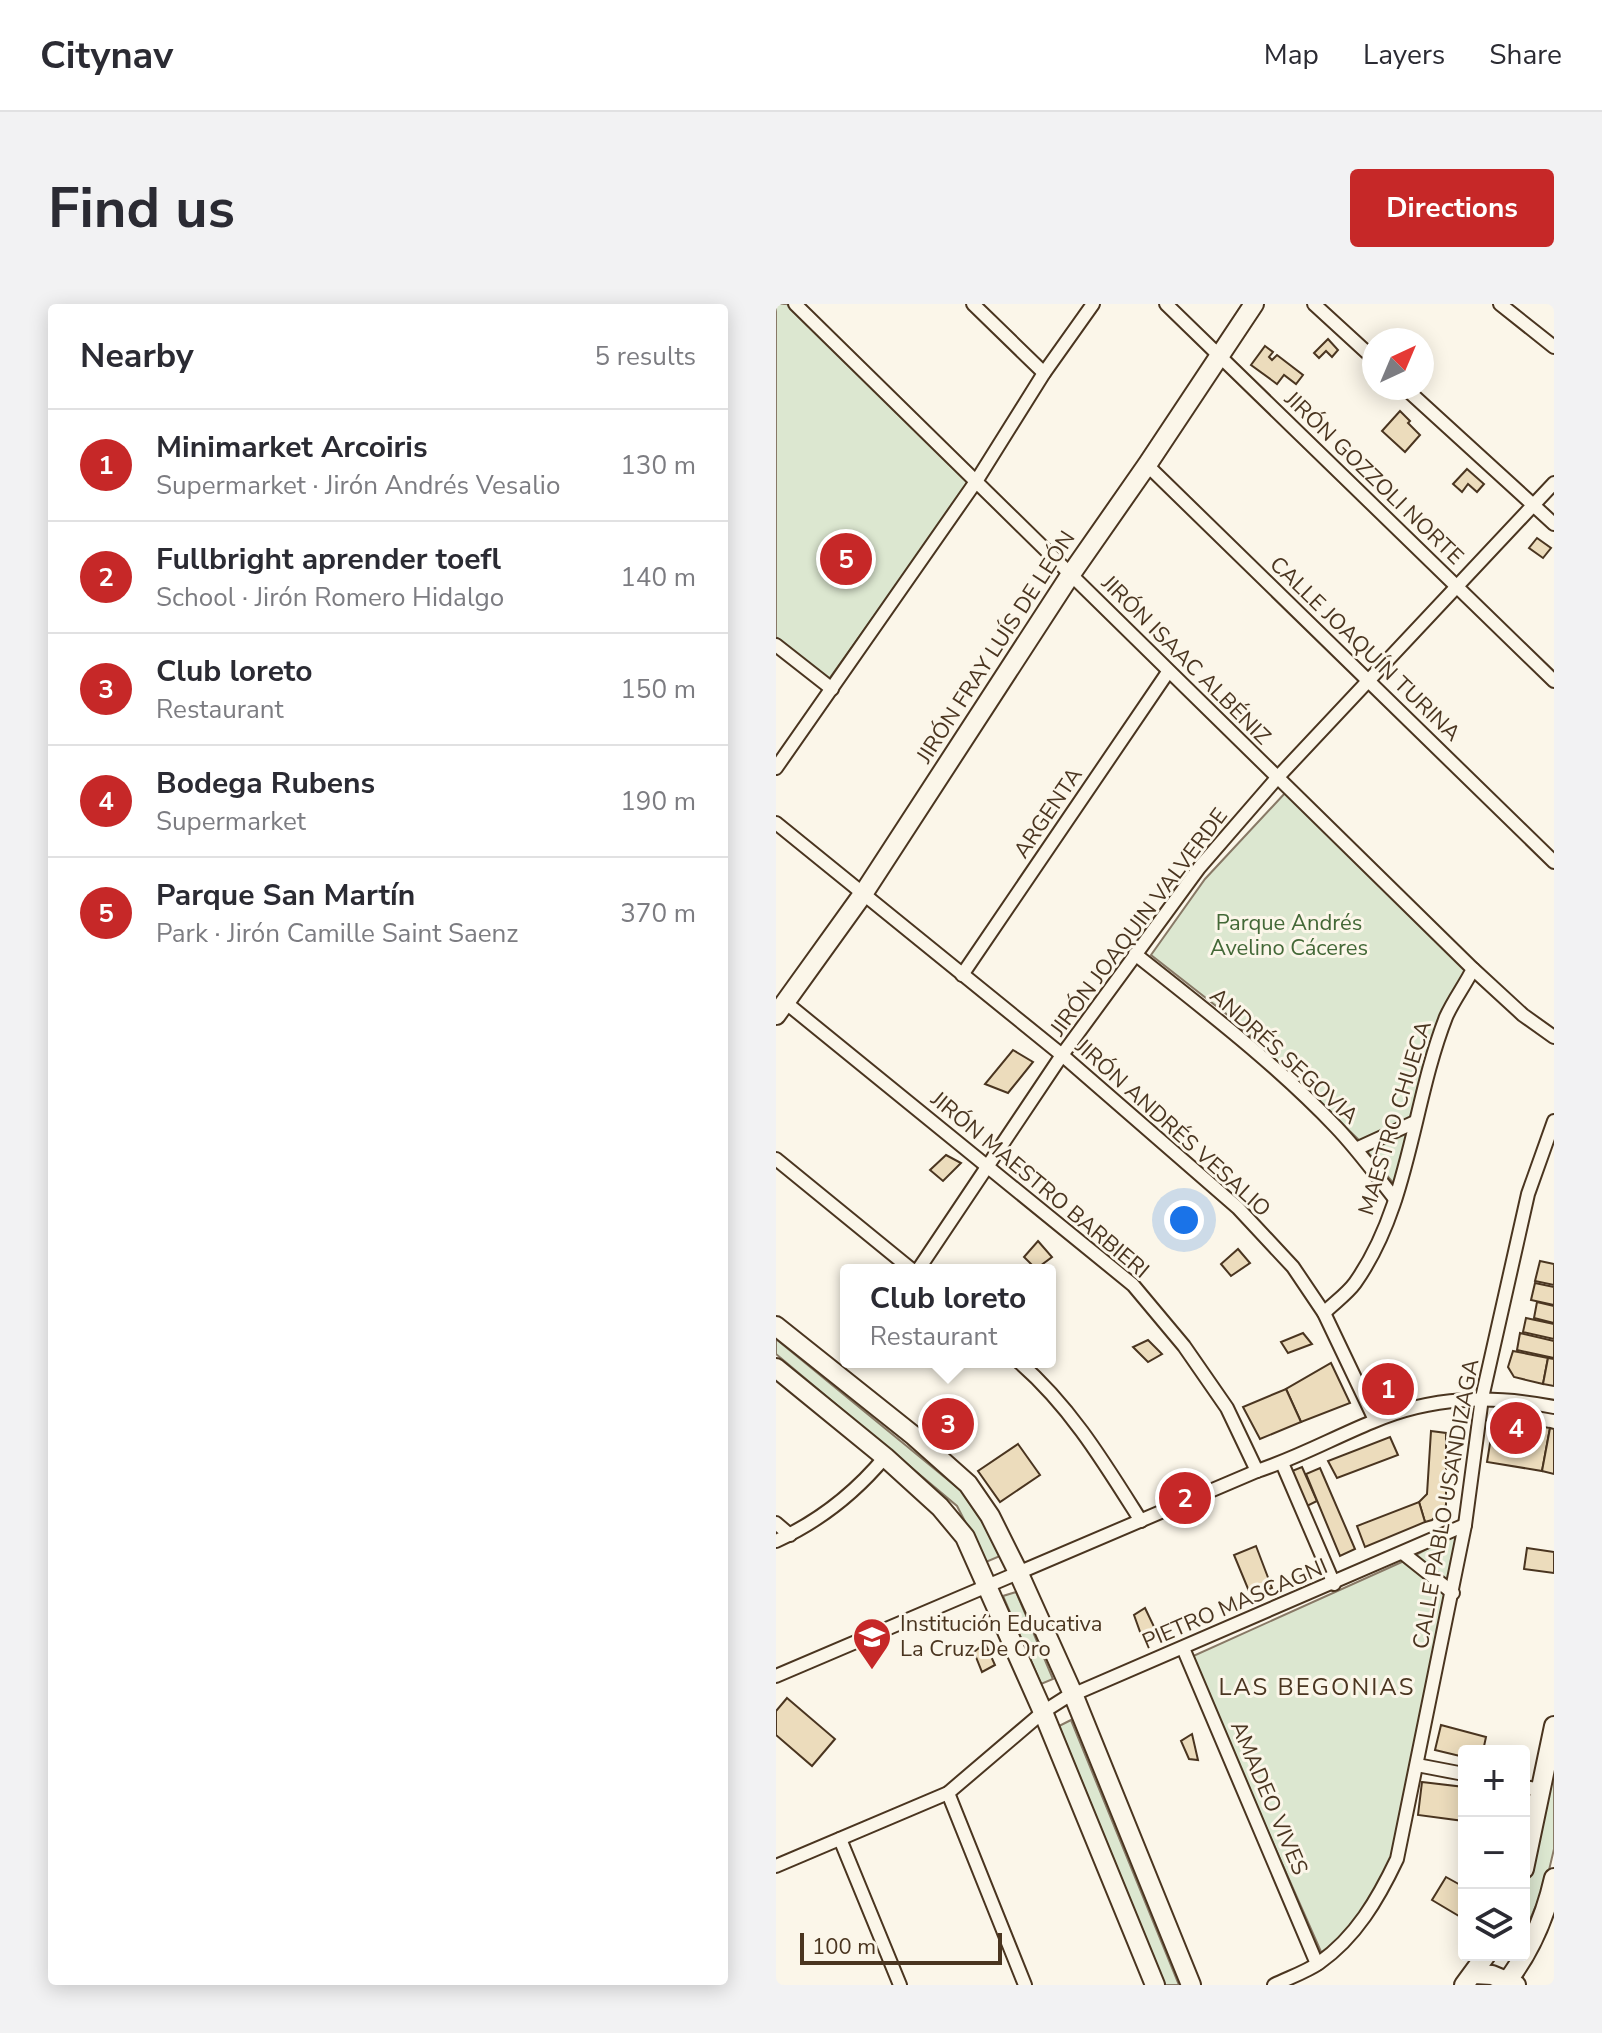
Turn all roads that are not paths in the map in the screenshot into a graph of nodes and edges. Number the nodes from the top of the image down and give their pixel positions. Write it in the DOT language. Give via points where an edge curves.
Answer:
graph roads {
  1 [pos="795,304"];
  2 [pos="973,304"];
  3 [pos="1093,304"];
  4 [pos="1166,304"];
  5 [pos="1254,304"];
  6 [pos="1314,304"];
  7 [pos="1500,304"];
  8 [pos="1554,347"];
  9 [pos="1362,348"];
  10 [pos="1220,356"];
  11 [pos="1044,373"];
  12 [pos="1418,400"];
  13 [pos="1147,465"];
  14 [pos="977,480"];
  15 [pos="1554,483"];
  16 [pos="1533,505"];
  17 [pos="1554,524"];
  18 [pos="1071,574"];
  19 [pos="1457,587"];
  20 [pos="776,645"];
  21 [pos="1168,672"];
  22 [pos="1554,681"];
  23 [pos="1369,682"];
  24 [pos="832,689"];
  25 [pos="776,768"];
  26 [pos="1277,778"];
  27 [pos="776,823"];
  28 [pos="1554,862"];
  29 [pos="863,894"];
  30 [pos="1135,954"];
  31 [pos="1473,969"];
  32 [pos="962,975"];
  33 [pos="781,1009"];
  34 [pos="1554,1037"];
  35 [pos="1062,1055"];
  36 [pos="1554,1121"];
  37 [pos="1415,1122"];
  38 [pos="1356,1149"];
  39 [pos="776,1159"];
  40 [pos="986,1164"];
  41 [pos="1395,1199"];
  42 [pos="907,1264"];
  43 [pos="919,1264"];
  44 [pos="1324,1313"];
  45 [pos="776,1326"];
  46 [pos="776,1368"];
  47 [pos="1026,1368"];
  48 [pos="1482,1398"];
  49 [pos="1554,1407"];
  50 [pos="1375,1420"];
  51 [pos="885,1457"];
  52 [pos="1282,1463"];
  53 [pos="1257,1471"];
  54 [pos="1141,1521"];
  55 [pos="776,1523"];
  56 [pos="1465,1525"];
  57 [pos="790,1535"];
  58 [pos="776,1541"];
  59 [pos="1404,1554"];
  60 [pos="1019,1574"];
  61 [pos="1334,1584"];
  62 [pos="989,1587"];
  63 [pos="1453,1593"];
  64 [pos="1183,1648"];
  65 [pos="776,1676"];
  66 [pos="1073,1694"];
  67 [pos="1043,1712"];
  68 [pos="1554,1726"];
  69 [pos="1417,1765"];
  70 [pos="1458,1773"];
  71 [pos="1533,1789"];
  72 [pos="948,1793"];
  73 [pos="1530,1817"];
  74 [pos="840,1839"];
  75 [pos="776,1866"];
  76 [pos="1554,1878"];
  77 [pos="1482,1961"];
  78 [pos="1317,1964"];
  79 [pos="1469,1980"];
  80 [pos="1509,1984"];
  81 [pos="900,1985"];
  82 [pos="1025,1985"];
  83 [pos="1155,1985"];
  84 [pos="1191,1985"];
  85 [pos="1274,1985"];
  1 -- 14 [label="street, JIRÓN ISAAC ALBÉNIZ"];
  2 -- 11 [label="street"];
  3 -- 11 [label="street"];
  4 -- 10 [label="street, JIRÓN GOZZOLI NORTE"];
  5 -- 10 [label="street, JIRÓN FRAY LUÍS DE LEÓN"];
  6 -- 9 [label="street"];
  7 -- 8 [label="street"];
  10 -- 13 [label="street, JIRÓN FRAY LUÍS DE LEÓN"];
  10 -- 19 [label="street, JIRÓN GOZZOLI NORTE"];
  11 -- 14 [label="street"];
  12 -- 16 [label="street"];
  13 -- 18 [label="street, JIRÓN FRAY LUÍS DE LEÓN"];
  13 -- 23 [label="street, CALLE JOAQUÍN TURINA"];
  14 -- 18 [label="street, JIRÓN ISAAC ALBÉNIZ"];
  14 -- 24 [label="street"];
  15 -- 16 [label="street, JIRÓN JOAQUIN VALVERDE"];
  16 -- 17 [label="street"];
  16 -- 19 [label="street, JIRÓN JOAQUIN VALVERDE"];
  18 -- 21 [label="street, JIRÓN ISAAC ALBÉNIZ"];
  18 -- 29 [label="street, JIRÓN FRAY LUÍS DE LEÓN"];
  19 -- 22 [label="street, JIRÓN GOZZOLI NORTE"];
  19 -- 23 [label="street, JIRÓN JOAQUIN VALVERDE"];
  20 -- 24 [label="street"];
  21 -- 26 [label="street, JIRÓN ISAAC ALBÉNIZ"];
  21 -- 32 [label="street, ARGENTA"];
  23 -- 26 [label="street, JIRÓN JOAQUIN VALVERDE"];
  23 -- 28 [label="street, CALLE JOAQUÍN TURINA"];
  24 -- 25 [label="street"];
  26 -- 30 [label="street, JIRÓN JOAQUIN VALVERDE" via="1199,868"];
  26 -- 31 [label="street, JIRÓN ISAAC ALBÉNIZ"];
  27 -- 29 [label="street, JIRÓN ANDRÉS VESALIO"];
  29 -- 32 [label="street, JIRÓN ANDRÉS VESALIO"];
  29 -- 33 [label="street, JIRÓN FRAY LUÍS DE LEÓN"];
  30 -- 35 [label="street, JIRÓN JOAQUIN VALVERDE"];
  30 -- 38 [label="street, ANDRÉS SEGOVIA" via="1276,1069"];
  31 -- 34 [label="street, JIRÓN ISAAC ALBÉNIZ"];
  31 -- 37 [label="street, MAESTRO CHUECA" via="1447,1015"];
  32 -- 35 [label="street, JIRÓN ANDRÉS VESALIO"];
  33 -- 40 [label="street, JIRÓN MAESTRO BARBIERI"];
  35 -- 40 [label="street, JIRÓN JOAQUIN VALVERDE"];
  35 -- 44 [label="street, JIRÓN ANDRÉS VESALIO" via="1238,1208 1293,1267"];
  36 -- 48 [label="street, CALLE PABLO USANDIZAGA" via="1528,1194"];
  37 -- 38 [label="street"];
  37 -- 41 [label="street, MAESTRO CHUECA"];
  38 -- 41 [label="street, ANDRÉS SEGOVIA"];
  39 -- 42 [label="street"];
  40 -- 43 [label="street, JIRÓN JOAQUIN VALVERDE"];
  40 -- 53 [label="street, JIRÓN MAESTRO BARBIERI" via="1133,1285 1227,1408"];
  41 -- 44 [label="street, MAESTRO CHUECA" via="1367,1264"];
  44 -- 50 [label="street, JIRÓN ANDRÉS VESALIO"];
  45 -- 60 [label="street" via="968,1484"];
  46 -- 51 [label="street"];
  47 -- 54 [label="street" via="1090,1440"];
  48 -- 49 [label="street"];
  48 -- 50 [label="street"];
  48 -- 56 [label="street, CALLE PABLO USANDIZAGA"];
  50 -- 52 [label="street"];
  51 -- 57 [label="street" via="860,1486"];
  51 -- 62 [label="street" via="965,1537"];
  52 -- 53 [label="street"];
  52 -- 61 [label="street"];
  53 -- 54 [label="street"];
  54 -- 60 [label="street"];
  55 -- 57 [label="street"];
  56 -- 59 [label="street, PIETRO MASCAGNI"];
  56 -- 63 [label="street, CALLE PABLO USANDIZAGA"];
  57 -- 58 [label="street"];
  59 -- 61 [label="street, PIETRO MASCAGNI"];
  59 -- 63 [label="street"];
  60 -- 62 [label="street"];
  60 -- 66 [label="street"];
  61 -- 64 [label="street, PIETRO MASCAGNI"];
  62 -- 65 [label="street"];
  62 -- 67 [label="street"];
  63 -- 69 [label="street, CALLE PABLO USANDIZAGA"];
  64 -- 66 [label="street, PIETRO MASCAGNI"];
  64 -- 78 [label="street, AMADEO VIVES"];
  66 -- 67 [label="street, PIETRO MASCAGNI"];
  66 -- 84 [label="street"];
  67 -- 72 [label="street, PIETRO MASCAGNI"];
  67 -- 83 [label="street"];
  68 -- 71 [label="street"];
  69 -- 70 [label="street"];
  69 -- 78 [label="street, CALLE PABLO USANDIZAGA" via="1397,1859 1380,1896 1347,1940"];
  71 -- 73 [label="street"];
  72 -- 74 [label="street, PIETRO MASCAGNI"];
  72 -- 82 [label="street"];
  74 -- 75 [label="street, PIETRO MASCAGNI"];
  74 -- 81 [label="street"];
  76 -- 80 [label="street" via="1545,1914"];
  77 -- 79 [label="street"];
  78 -- 85 [label="street, CALLE PABLO USANDIZAGA"];
  79 -- 80 [label="street" via="1492,1975"];
}
